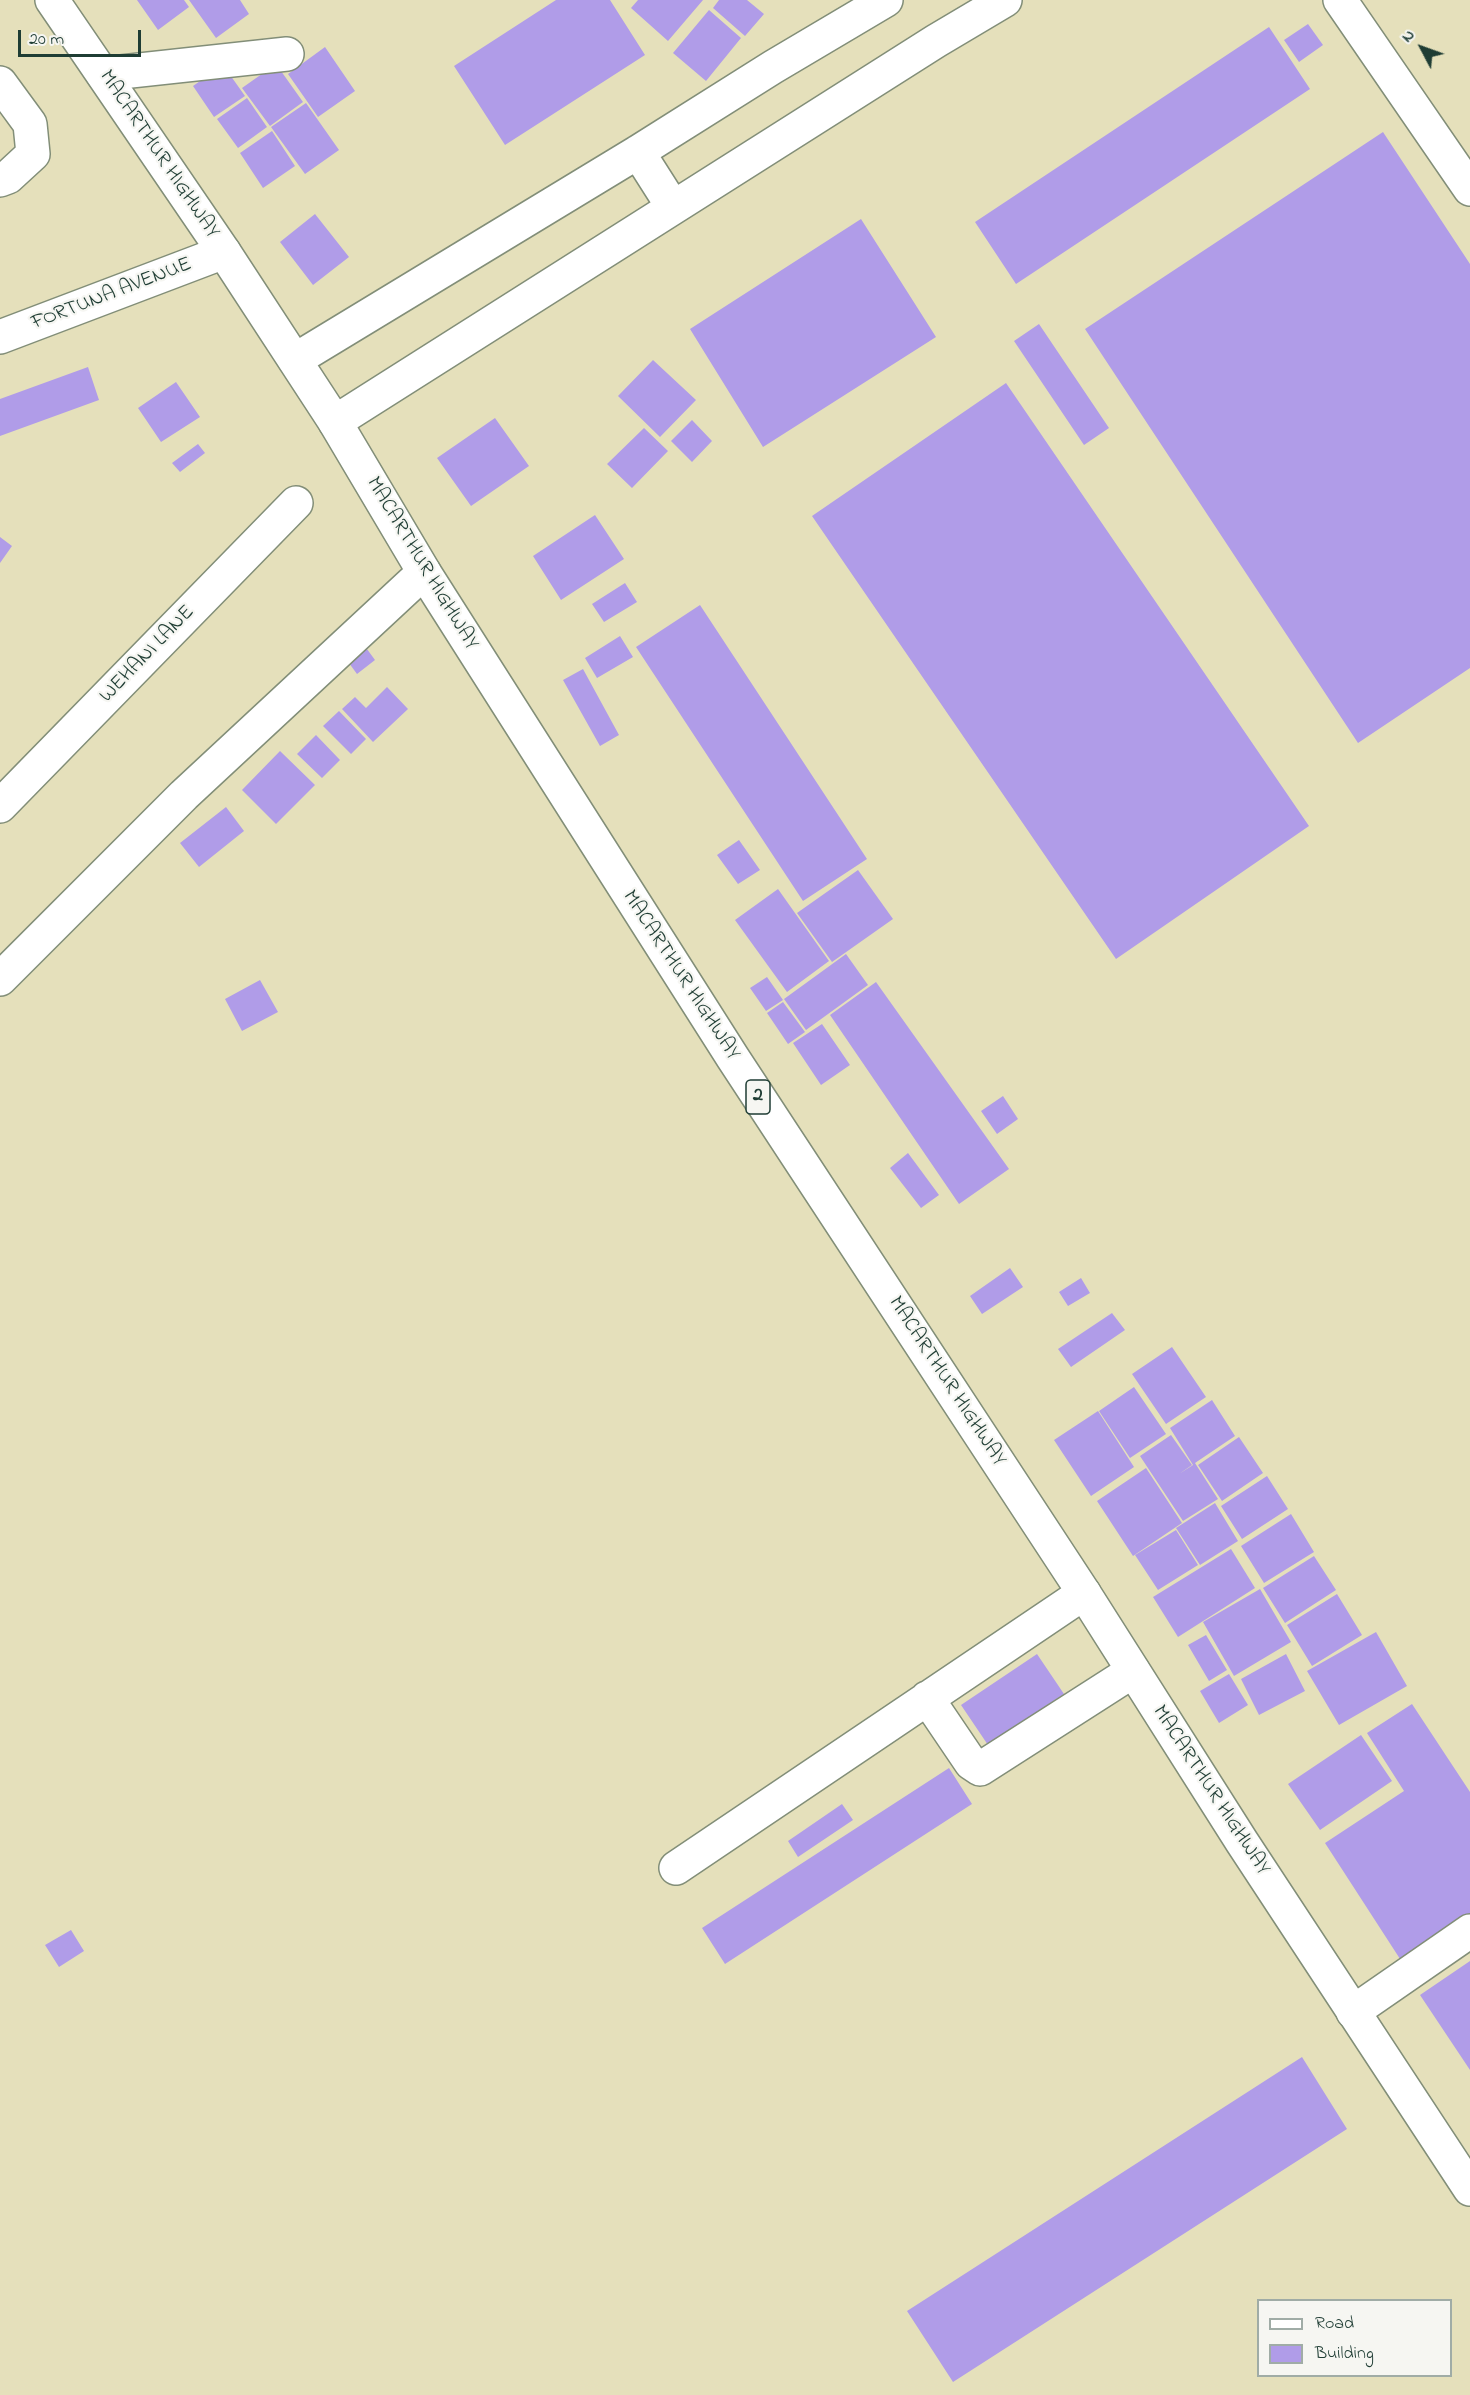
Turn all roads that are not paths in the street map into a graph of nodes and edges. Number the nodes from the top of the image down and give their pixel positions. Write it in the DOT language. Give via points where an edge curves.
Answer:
graph roads {
  1 [pos="52,0"];
  2 [pos="886,0"];
  3 [pos="1005,0"];
  4 [pos="1341,0"];
  5 [pos="287,54"];
  6 [pos="103,74"];
  7 [pos="0,83"];
  8 [pos="638,152"];
  9 [pos="0,180"];
  10 [pos="1470,189"];
  11 [pos="673,207"];
  12 [pos="224,252"];
  13 [pos="0,337"];
  14 [pos="294,360"];
  15 [pos="335,422"];
  16 [pos="296,503"];
  17 [pos="424,572"];
  18 [pos="0,806"];
  19 [pos="0,979"];
  20 [pos="1084,1593"];
  21 [pos="1133,1671"];
  22 [pos="927,1698"];
  23 [pos="676,1868"];
  24 [pos="1470,1931"];
  25 [pos="1353,2013"];
  26 [pos="1470,2189"];
  1 -- 6 [label="main road, MACARTHUR HIGHWAY / 2"];
  2 -- 8 [label="main road"];
  3 -- 11 [label="main road"];
  4 -- 10 [label="main road"];
  5 -- 6 [label="main road"];
  6 -- 12 [label="main road, MACARTHUR HIGHWAY / 2"];
  7 -- 9 [label="main road" via="30,124 33,154"];
  8 -- 11 [label="main road"];
  8 -- 14 [label="main road"];
  11 -- 15 [label="main road"];
  12 -- 13 [label="main road, FORTUNA AVENUE"];
  12 -- 14 [label="main road, MACARTHUR HIGHWAY / 2"];
  14 -- 15 [label="main road, MACARTHUR HIGHWAY / 2"];
  15 -- 17 [label="main road, MACARTHUR HIGHWAY / 2"];
  16 -- 18 [label="main road, WEHANI LANE"];
  17 -- 19 [label="main road" via="184,795"];
  17 -- 20 [label="main road, MACARTHUR HIGHWAY / 2" via="733,1058"];
  20 -- 21 [label="main road, MACARTHUR HIGHWAY / 2"];
  20 -- 22 [label="main road"];
  21 -- 22 [label="main road" via="980,1769 971,1762"];
  21 -- 25 [label="main road, MACARTHUR HIGHWAY / 2"];
  22 -- 23 [label="main road"];
  24 -- 25 [label="main road"];
  25 -- 26 [label="main road, MACARTHUR HIGHWAY / 2"];
}
